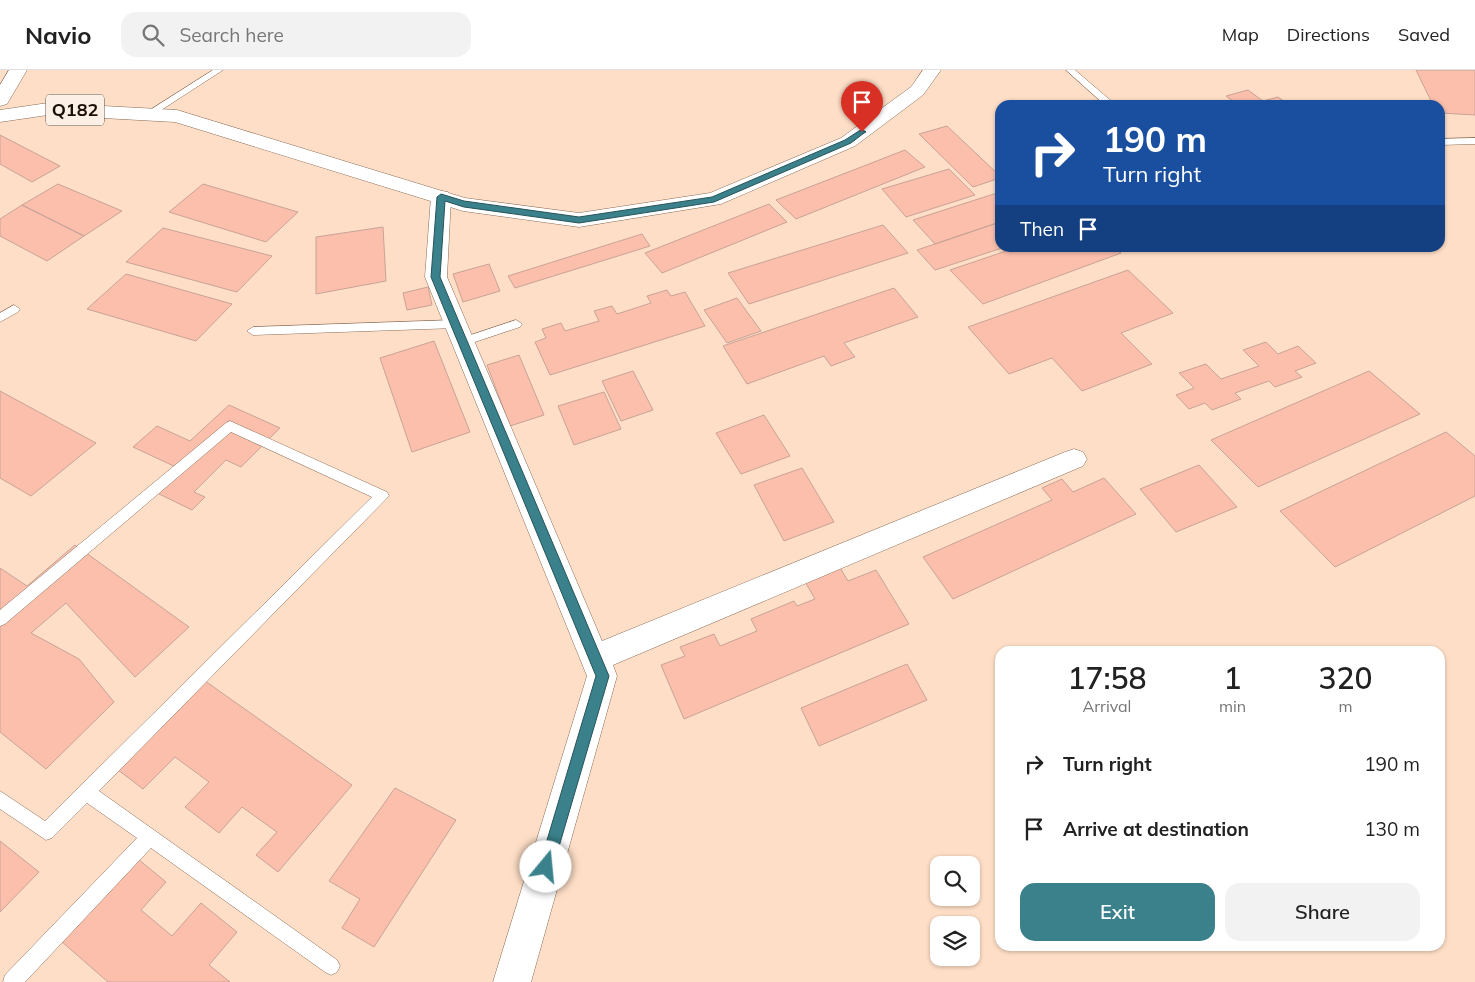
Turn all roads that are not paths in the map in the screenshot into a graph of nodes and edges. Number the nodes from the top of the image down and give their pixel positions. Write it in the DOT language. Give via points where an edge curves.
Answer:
graph roads {
  1 [pos="219,70"];
  2 [pos="932,70"];
  3 [pos="1070,70"];
  4 [pos="16,71"];
  5 [pos="0,100"];
  6 [pos="1105,100"];
  7 [pos="150,114"];
  8 [pos="0,116"];
  9 [pos="1475,141"];
  10 [pos="1445,142"];
  11 [pos="441,197"];
  12 [pos="14,309"];
  13 [pos="0,318"];
  14 [pos="516,324"];
  15 [pos="253,331"];
  16 [pos="459,333"];
  17 [pos="1074,459"];
  18 [pos="0,619"];
  19 [pos="596,658"];
  20 [pos="86,792"];
  21 [pos="0,799"];
  22 [pos="150,837"];
  23 [pos="331,966"];
  24 [pos="12,982"];
  25 [pos="512,982"];
  1 -- 7 [label="lane"];
  2 -- 11 [label="street" via="917,91 848,142 714,199 579,220 464,204"];
  3 -- 6 [label="lane"];
  4 -- 5 [label="street"];
  7 -- 8 [label="street, Q182" via="48,109"];
  7 -- 11 [label="street" via="177,116"];
  9 -- 10 [label="lane"];
  11 -- 16 [label="street" via="436,277"];
  12 -- 13 [label="lane"];
  14 -- 16 [label="lane"];
  15 -- 16 [label="lane"];
  16 -- 19 [label="street"];
  17 -- 19 [label="street"];
  18 -- 20 [label="lane" via="230,426 382,496"];
  19 -- 25 [label="street" via="602,676"];
  20 -- 21 [label="lane" via="46,832"];
  20 -- 22 [label="lane"];
  22 -- 23 [label="lane"];
  22 -- 24 [label="lane"];
}
